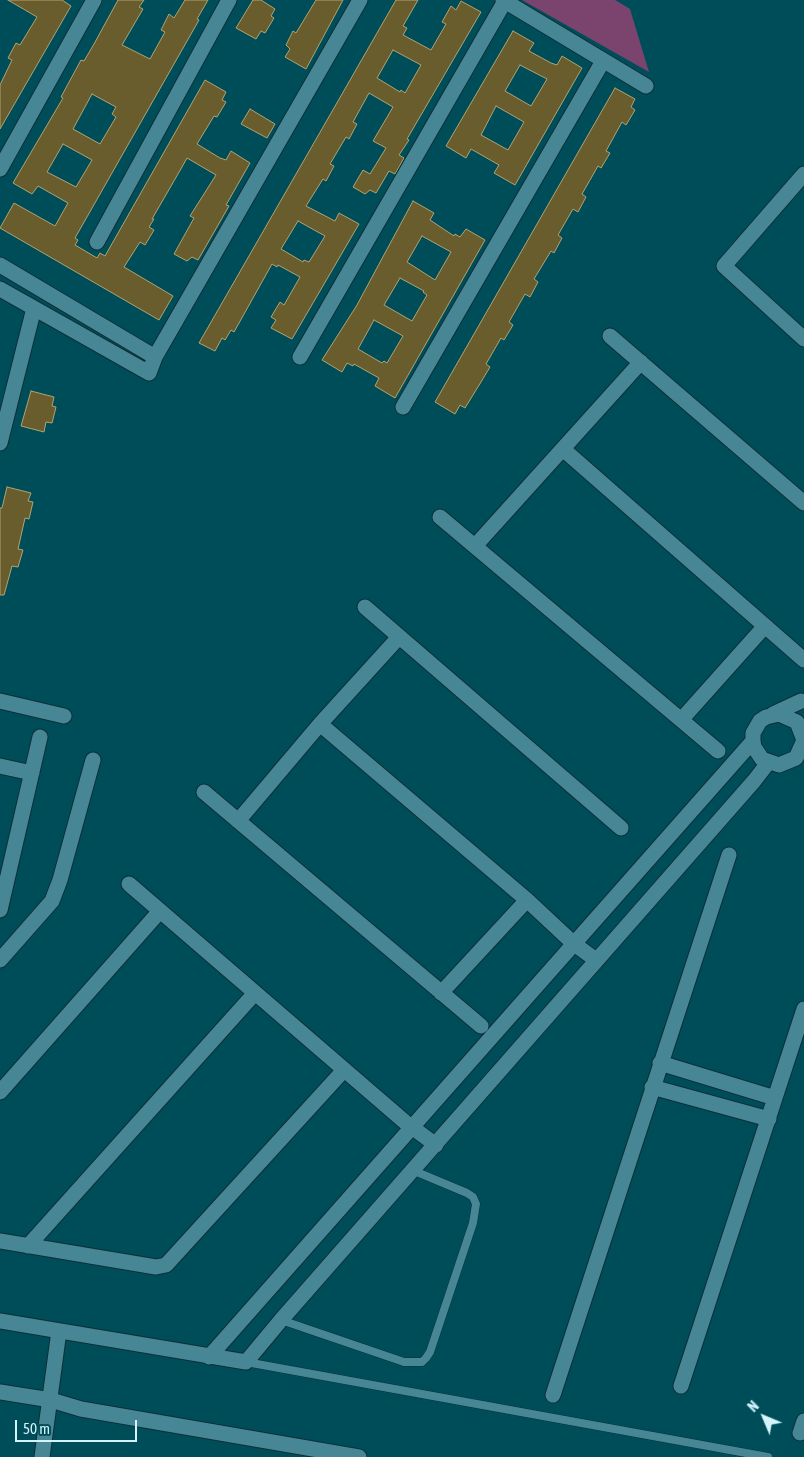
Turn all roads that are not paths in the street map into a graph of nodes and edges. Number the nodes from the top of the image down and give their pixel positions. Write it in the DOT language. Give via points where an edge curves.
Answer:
graph roads {
  1 [pos="94,0"];
  2 [pos="229,0"];
  3 [pos="360,0"];
  4 [pos="504,0"];
  5 [pos="603,61"];
  6 [pos="646,86"];
  7 [pos="0,169"];
  8 [pos="804,174"];
  9 [pos="97,242"];
  10 [pos="0,265"];
  11 [pos="0,288"];
  12 [pos="34,308"];
  13 [pos="610,336"];
  14 [pos="804,339"];
  15 [pos="155,357"];
  16 [pos="300,357"];
  17 [pos="641,362"];
  18 [pos="403,407"];
  19 [pos="0,444"];
  20 [pos="564,450"];
  21 [pos="804,503"];
  22 [pos="440,517"];
  23 [pos="475,546"];
  24 [pos="366,607"];
  25 [pos="765,626"];
  26 [pos="399,637"];
  27 [pos="804,660"];
  28 [pos="802,699"];
  29 [pos="0,701"];
  30 [pos="64,716"];
  31 [pos="766,717"];
  32 [pos="680,720"];
  33 [pos="320,724"];
  34 [pos="801,731"];
  35 [pos="40,737"];
  36 [pos="753,740"];
  37 [pos="718,751"];
  38 [pos="93,760"];
  39 [pos="768,763"];
  40 [pos="797,764"];
  41 [pos="0,766"];
  42 [pos="32,773"];
  43 [pos="204,792"];
  44 [pos="238,821"];
  45 [pos="621,828"];
  46 [pos="729,855"];
  47 [pos="129,884"];
  48 [pos="527,900"];
  49 [pos="0,910"];
  50 [pos="160,911"];
  51 [pos="573,943"];
  52 [pos="0,960"];
  53 [pos="596,960"];
  54 [pos="255,993"];
  55 [pos="441,993"];
  56 [pos="804,1009"];
  57 [pos="481,1026"];
  58 [pos="660,1063"];
  59 [pos="344,1070"];
  60 [pos="652,1087"];
  61 [pos="0,1092"];
  62 [pos="775,1098"];
  63 [pos="769,1119"];
  64 [pos="412,1127"];
  65 [pos="436,1144"];
  66 [pos="412,1170"];
  67 [pos="0,1240"];
  68 [pos="28,1246"];
  69 [pos="281,1320"];
  70 [pos="0,1321"];
  71 [pos="59,1331"];
  72 [pos="209,1358"];
  73 [pos="246,1362"];
  74 [pos="681,1386"];
  75 [pos="0,1392"];
  76 [pos="552,1395"];
  77 [pos="50,1400"];
  78 [pos="42,1457"];
  79 [pos="359,1457"];
  80 [pos="768,1457"];
  1 -- 7 [label="street"];
  2 -- 9 [label="street"];
  3 -- 15 [label="street"];
  4 -- 5 [label="street"];
  4 -- 16 [label="street"];
  5 -- 6 [label="street"];
  5 -- 18 [label="street"];
  8 -- 14 [label="street" via="724,266"];
  10 -- 15 [label="street"];
  11 -- 12 [label="street"];
  12 -- 15 [label="street" via="149,373"];
  12 -- 19 [label="street"];
  13 -- 17 [label="street"];
  17 -- 20 [label="street"];
  17 -- 21 [label="street"];
  20 -- 23 [label="street"];
  20 -- 25 [label="street"];
  22 -- 23 [label="street"];
  23 -- 32 [label="street"];
  24 -- 26 [label="street"];
  25 -- 27 [label="street"];
  25 -- 32 [label="street"];
  26 -- 33 [label="street"];
  26 -- 45 [label="street"];
  28 -- 31 [label="street"];
  28 -- 34 [label="street"];
  29 -- 30 [label="street"];
  31 -- 34 [label="street" via="779,714"];
  31 -- 36 [label="street" via="756,727"];
  32 -- 37 [label="street"];
  33 -- 44 [label="street"];
  33 -- 48 [label="street"];
  34 -- 40 [label="street"];
  35 -- 42 [label="street"];
  36 -- 39 [label="street" via="757,754"];
  36 -- 51 [label="street"];
  38 -- 52 [label="street" via="52,901"];
  39 -- 40 [label="street"];
  39 -- 53 [label="street"];
  41 -- 42 [label="street"];
  42 -- 49 [label="street"];
  43 -- 44 [label="street"];
  44 -- 55 [label="street"];
  46 -- 58 [label="street"];
  47 -- 50 [label="street"];
  48 -- 51 [label="street"];
  48 -- 55 [label="street"];
  50 -- 54 [label="street"];
  50 -- 61 [label="street"];
  51 -- 53 [label="street"];
  51 -- 64 [label="street"];
  53 -- 65 [label="street"];
  54 -- 59 [label="street"];
  54 -- 68 [label="street"];
  55 -- 57 [label="street"];
  56 -- 62 [label="street"];
  58 -- 60 [label="street"];
  58 -- 62 [label="street"];
  59 -- 64 [label="street"];
  59 -- 68 [label="street" via="166,1265 156,1267"];
  60 -- 63 [label="street"];
  60 -- 76 [label="street"];
  62 -- 63 [label="street"];
  63 -- 74 [label="street"];
  64 -- 65 [label="street"];
  64 -- 72 [label="street"];
  65 -- 66 [label="street"];
  66 -- 69 [label="street"];
  66 -- 69 [label="lane" via="466,1193 476,1204 473,1224 426,1358 422,1362 404,1362"];
  67 -- 68 [label="street"];
  69 -- 73 [label="street"];
  70 -- 71 [label="street"];
  71 -- 72 [label="street"];
  71 -- 77 [label="street"];
  72 -- 73 [label="street"];
  73 -- 80 [label="lane"];
  75 -- 77 [label="street"];
  77 -- 78 [label="street"];
  77 -- 79 [label="street" via="81,1409"];
}
